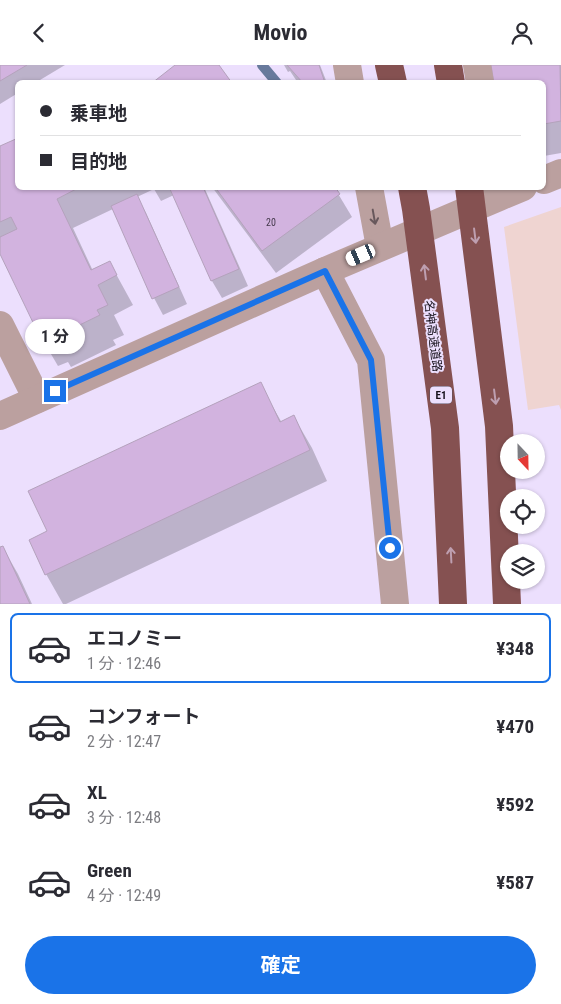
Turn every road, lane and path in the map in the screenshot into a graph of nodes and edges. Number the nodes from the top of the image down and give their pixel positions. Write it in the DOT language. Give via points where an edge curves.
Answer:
graph roads {
  1 [pos="347,65"];
  2 [pos="389,65"];
  3 [pos="448,65"];
  4 [pos="477,65"];
  5 [pos="350,80"];
  6 [pos="392,80"];
  7 [pos="450,80"];
  8 [pos="480,80"];
  9 [pos="561,173"];
  10 [pos="546,179"];
  11 [pos="370,190"];
  12 [pos="413,190"];
  13 [pos="468,190"];
  14 [pos="506,191"];
  15 [pos="380,247"];
  16 [pos="325,271"];
  17 [pos="0,325"];
  18 [pos="37,399"];
  19 [pos="0,416"];
  20 [pos="395,604"];
  21 [pos="453,604"];
  22 [pos="508,604"];
  1 -- 5 [label="street"];
  2 -- 6 [label="highway"];
  3 -- 7 [label="highway"];
  4 -- 8 [label="street"];
  9 -- 10 [label="street"];
  11 -- 15 [label="street, one-way"];
  21 -- 12 [label="highway, 名神高速道路 / E1, one-way" via="445,428"];
  13 -- 22 [label="highway, one-way" via="498,426"];
  14 -- 15 [label="street"];
  15 -- 16 [label="street"];
  16 -- 18 [label="street"];
  16 -- 20 [label="street" via="371,360"];
  17 -- 18 [label="street"];
  18 -- 19 [label="street"];
}
